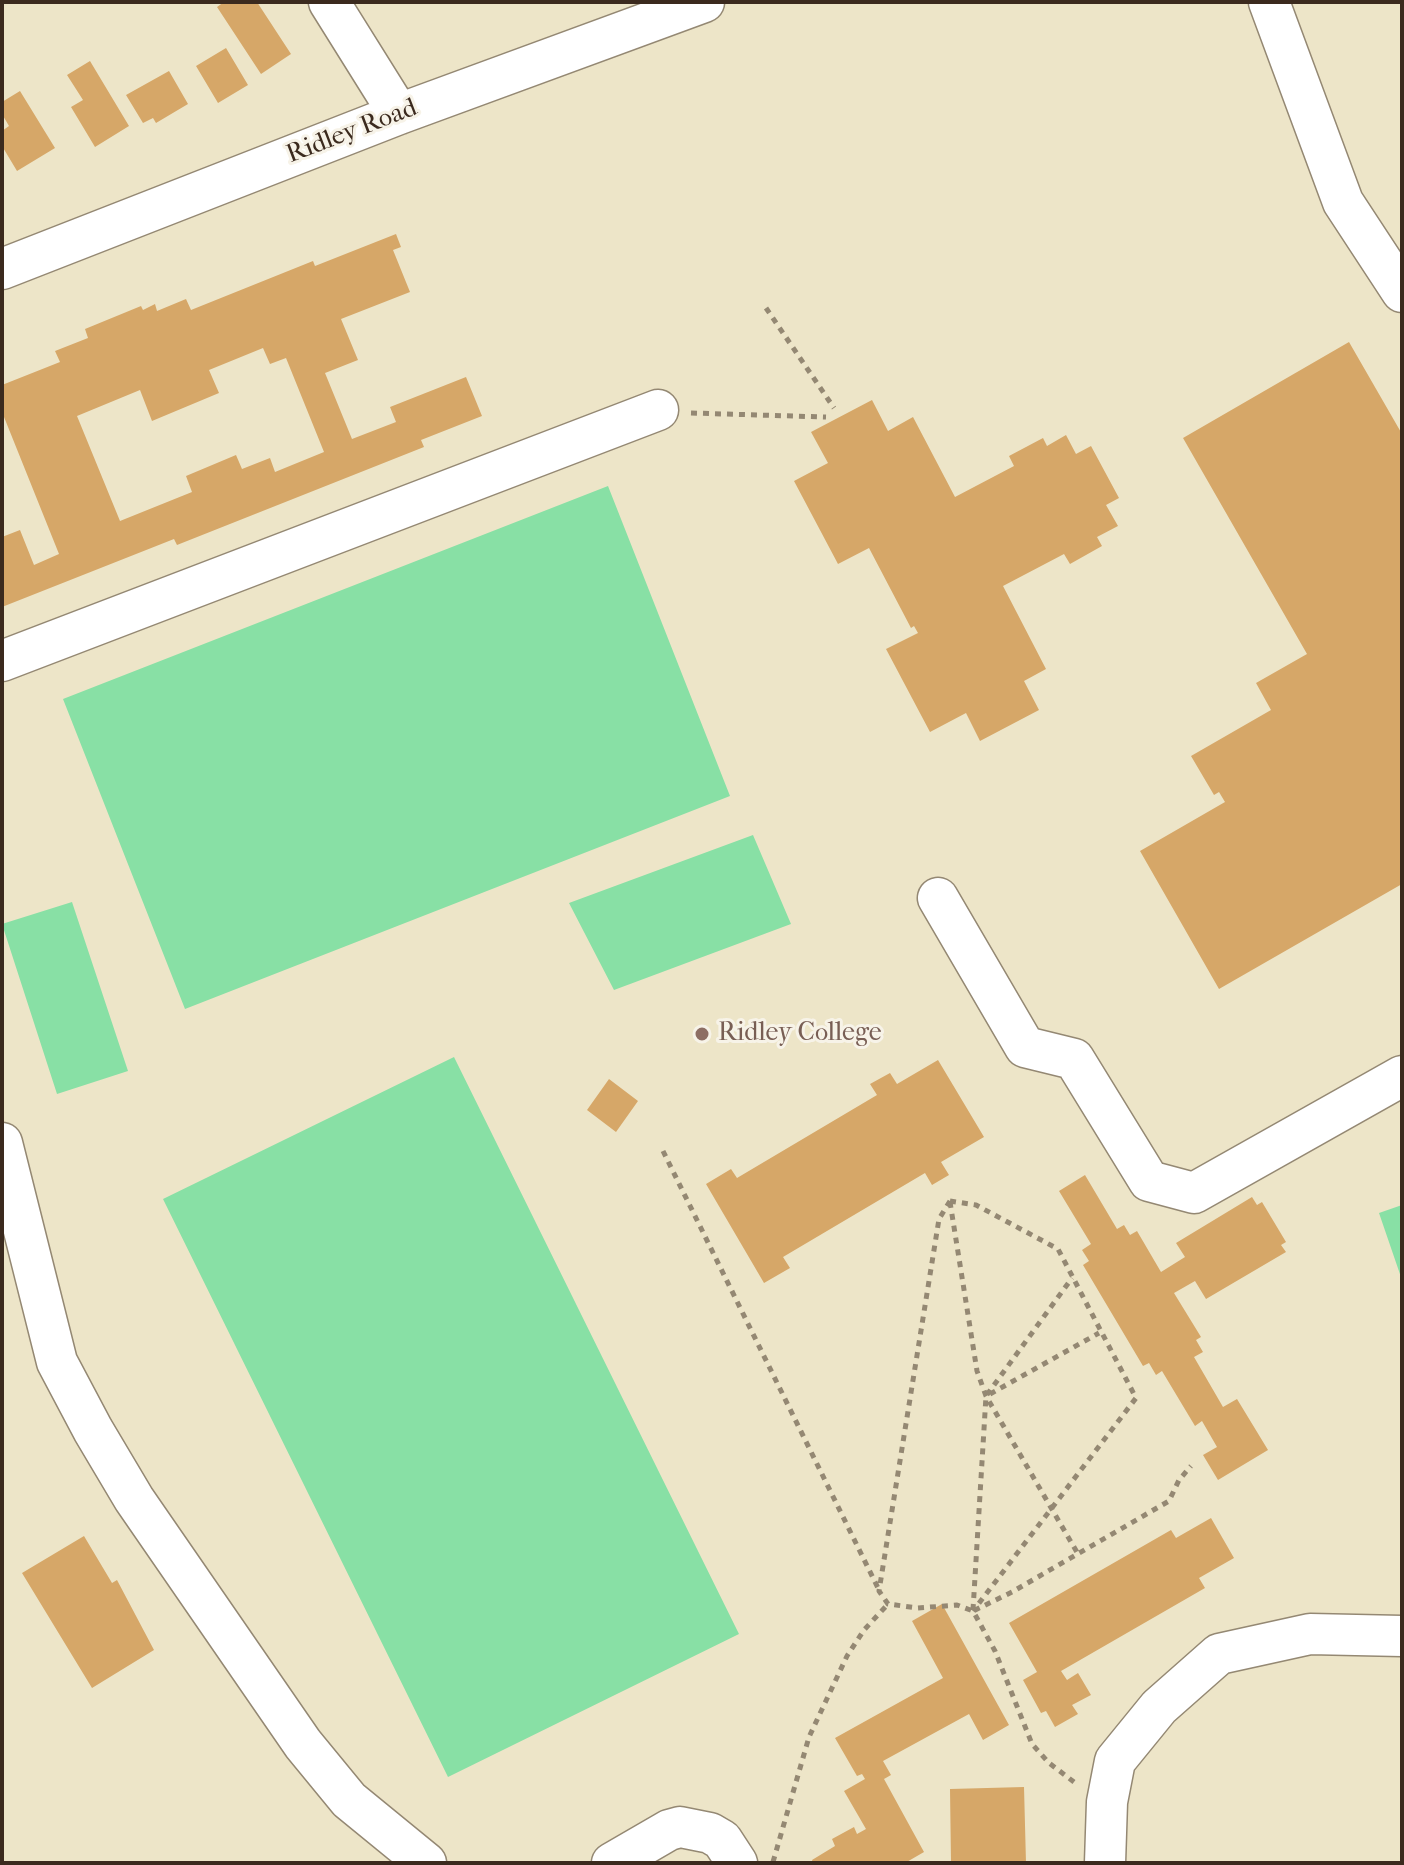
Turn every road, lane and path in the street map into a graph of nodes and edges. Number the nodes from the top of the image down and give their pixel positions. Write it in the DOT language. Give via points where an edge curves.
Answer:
graph roads {
  1 [pos="329,2"];
  2 [pos="704,2"];
  3 [pos="1269,2"];
  4 [pos="399,114"];
  5 [pos="2,269"];
  6 [pos="1402,292"];
  7 [pos="766,308"];
  8 [pos="834,408"];
  9 [pos="671,411"];
  10 [pos="826,417"];
  11 [pos="2,661"];
  12 [pos="938,898"];
  13 [pos="1402,1076"];
  14 [pos="2,1143"];
  15 [pos="663,1151"];
  16 [pos="950,1201"];
  17 [pos="1072,1278"];
  18 [pos="1099,1333"];
  19 [pos="986,1396"];
  20 [pos="1191,1466"];
  21 [pos="1052,1510"];
  22 [pos="1078,1554"];
  23 [pos="879,1591"];
  24 [pos="888,1604"];
  25 [pos="973,1611"];
  26 [pos="1402,1636"];
  27 [pos="1110,1786"];
  28 [pos="426,1863"];
  29 [pos="612,1863"];
  30 [pos="737,1863"];
  31 [pos="772,1863"];
  32 [pos="1105,1863"];
  1 -- 4 [label="street"];
  2 -- 4 [label="street, Ridley Road"];
  3 -- 6 [label="street" via="1343,202"];
  4 -- 5 [label="street, Ridley Road"];
  7 -- 8 [label="path"];
  9 -- 10 [label="path"];
  9 -- 11 [label="street"];
  12 -- 13 [label="street" via="1025,1047 1074,1059 1149,1181 1194,1193"];
  14 -- 28 [label="street" via="57,1362 93,1430 134,1499 303,1744 349,1800"];
  15 -- 23 [label="path"];
  16 -- 17 [label="path" via="976,1205 1058,1249"];
  16 -- 19 [label="path" via="977,1371"];
  16 -- 23 [label="path" via="939,1219"];
  17 -- 18 [label="path"];
  17 -- 19 [label="path"];
  18 -- 19 [label="path"];
  18 -- 21 [label="path" via="1136,1398"];
  19 -- 21 [label="path"];
  19 -- 25 [label="path"];
  20 -- 22 [label="path" via="1169,1501"];
  21 -- 22 [label="path"];
  21 -- 25 [label="path"];
  22 -- 25 [label="path"];
  23 -- 24 [label="path"];
  24 -- 25 [label="path" via="957,1605"];
  24 -- 31 [label="path" via="847,1656 809,1737"];
  25 -- 27 [label="path" via="1032,1744 1075,1782"];
  26 -- 27 [label="street" via="1310,1634 1219,1654 1159,1707 1115,1761"];
  27 -- 32 [label="street"];
  29 -- 30 [label="street" via="680,1827 722,1840"];
}
